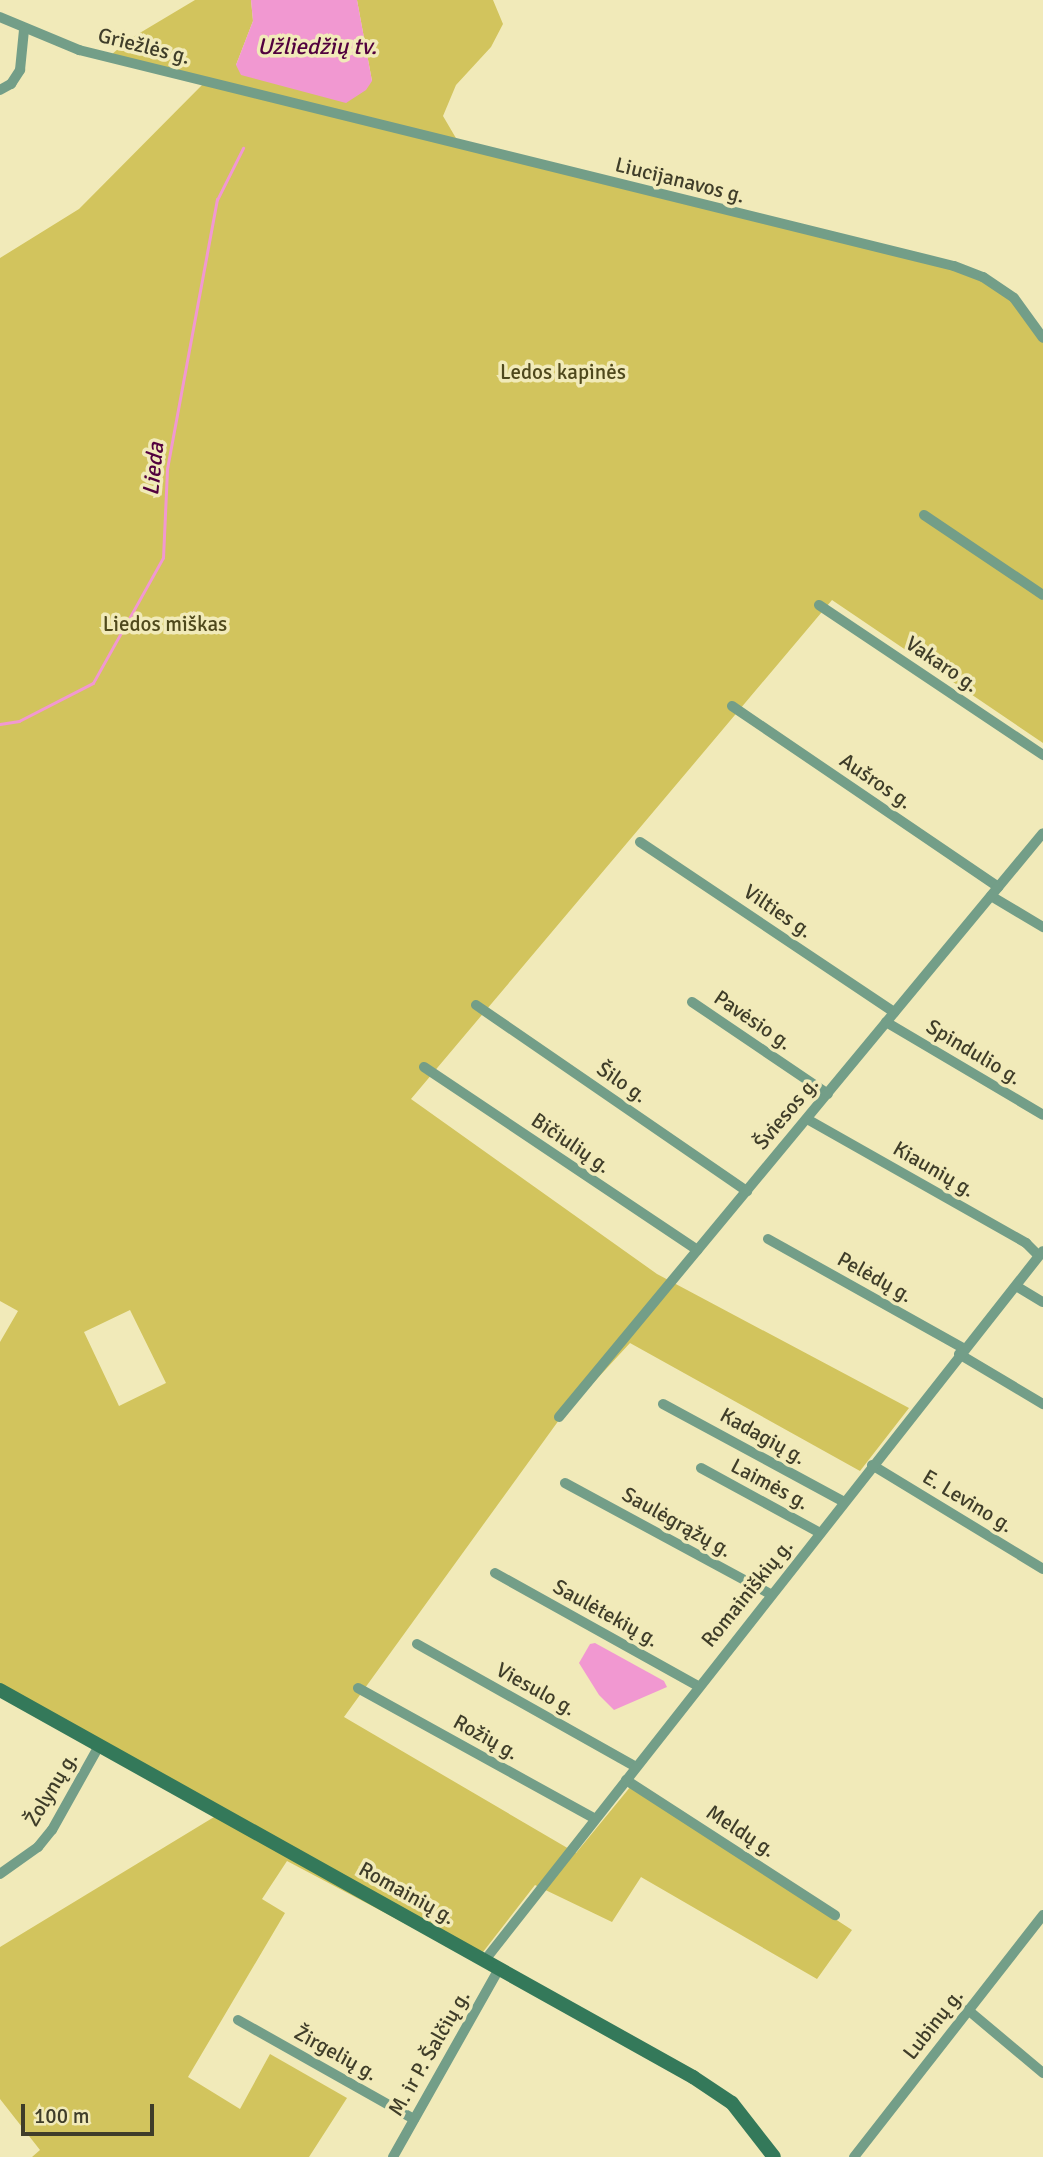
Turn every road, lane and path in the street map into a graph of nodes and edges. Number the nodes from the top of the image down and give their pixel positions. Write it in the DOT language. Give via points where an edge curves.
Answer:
graph roads {
  1 [pos="0,17"];
  2 [pos="24,30"];
  3 [pos="0,90"];
  4 [pos="282,101"];
  5 [pos="1043,338"];
  6 [pos="924,515"];
  7 [pos="1043,595"];
  8 [pos="820,605"];
  9 [pos="732,706"];
  10 [pos="1043,755"];
  11 [pos="1043,833"];
  12 [pos="640,842"];
  13 [pos="994,891"];
  14 [pos="1043,927"];
  15 [pos="692,1002"];
  16 [pos="476,1005"];
  17 [pos="894,1012"];
  18 [pos="886,1022"];
  19 [pos="424,1067"];
  20 [pos="828,1094"];
  21 [pos="1043,1115"];
  22 [pos="807,1119"];
  23 [pos="747,1191"];
  24 [pos="768,1239"];
  25 [pos="697,1250"];
  26 [pos="1041,1254"];
  27 [pos="1016,1286"];
  28 [pos="1043,1302"];
  29 [pos="961,1351"];
  30 [pos="663,1404"];
  31 [pos="1043,1404"];
  32 [pos="559,1418"];
  33 [pos="872,1465"];
  34 [pos="701,1468"];
  35 [pos="565,1483"];
  36 [pos="844,1502"];
  37 [pos="820,1533"];
  38 [pos="1043,1569"];
  39 [pos="495,1573"];
  40 [pos="770,1594"];
  41 [pos="417,1644"];
  42 [pos="698,1686"];
  43 [pos="358,1688"];
  44 [pos="2,1696"];
  45 [pos="99,1746"];
  46 [pos="636,1767"];
  47 [pos="626,1780"];
  48 [pos="595,1819"];
  49 [pos="0,1874"];
  50 [pos="835,1915"];
  51 [pos="1043,1915"];
  52 [pos="485,1960"];
  53 [pos="499,1969"];
  54 [pos="968,2010"];
  55 [pos="238,2021"];
  56 [pos="1043,2073"];
  57 [pos="414,2119"];
  58 [pos="393,2157"];
  59 [pos="774,2157"];
  60 [pos="854,2157"];
  1 -- 2 [label="street, Griežlės g."];
  2 -- 3 [label="street" via="20,70"];
  2 -- 4 [label="street, Griežlės g." via="79,50"];
  4 -- 5 [label="street, Liucijanavos g." via="954,266 983,277 1014,298"];
  6 -- 7 [label="street"];
  8 -- 10 [label="street, Vakaro g."];
  9 -- 13 [label="street, Aušros g."];
  11 -- 13 [label="street, Šviesos g."];
  12 -- 17 [label="street, Vilties g."];
  13 -- 14 [label="street, Aušros g."];
  13 -- 17 [label="street, Šviesos g."];
  15 -- 20 [label="street, Pavėsio g."];
  16 -- 23 [label="street, Šilo g."];
  17 -- 18 [label="street, Šviesos g."];
  18 -- 20 [label="street, Šviesos g."];
  18 -- 21 [label="street, Spindulio g."];
  19 -- 25 [label="street, Bičiulių g."];
  20 -- 22 [label="street, Šviesos g."];
  22 -- 23 [label="street, Šviesos g."];
  22 -- 26 [label="street, Kiaunių g."];
  23 -- 25 [label="street, Šviesos g."];
  24 -- 29 [label="street, Pelėdų g."];
  25 -- 32 [label="street, Šviesos g."];
  26 -- 27 [label="street, Romainiškių g."];
  27 -- 28 [label="street"];
  27 -- 29 [label="street, Romainiškių g."];
  29 -- 31 [label="street, Pelėdų g."];
  29 -- 33 [label="street, Romainiškių g."];
  30 -- 36 [label="street, Kadagių g."];
  33 -- 36 [label="street, Romainiškių g."];
  33 -- 38 [label="street, E. Levino g."];
  34 -- 37 [label="street, Laimės g."];
  35 -- 40 [label="street, Saulėgrąžų g."];
  36 -- 37 [label="street, Romainiškių g."];
  37 -- 40 [label="street, Romainiškių g."];
  39 -- 42 [label="street, Saulėtekių g."];
  40 -- 42 [label="street, Romainiškių g."];
  41 -- 46 [label="street, Viesulo g."];
  42 -- 46 [label="street, Romainiškių g."];
  43 -- 48 [label="street, Rožių g."];
  44 -- 45 [label="main road, Romainių g."];
  45 -- 49 [label="street, Žolynų g." via="52,1830 38,1847"];
  45 -- 52 [label="main road, Romainių g."];
  46 -- 47 [label="street, Romainiškių g."];
  47 -- 48 [label="street, Romainiškių g."];
  47 -- 50 [label="street, Meldų g."];
  48 -- 52 [label="street, Romainiškių g."];
  51 -- 54 [label="street, Lubinų g."];
  52 -- 53 [label="main road, Romainių g."];
  53 -- 57 [label="street, M. ir P. Šalčių g."];
  53 -- 59 [label="main road, Romainių g." via="712,2088 732,2103"];
  54 -- 56 [label="street"];
  54 -- 60 [label="street, Lubinų g."];
  55 -- 57 [label="street, Žirgelių g."];
  57 -- 58 [label="street, M. ir P. Šalčių g."];
}
